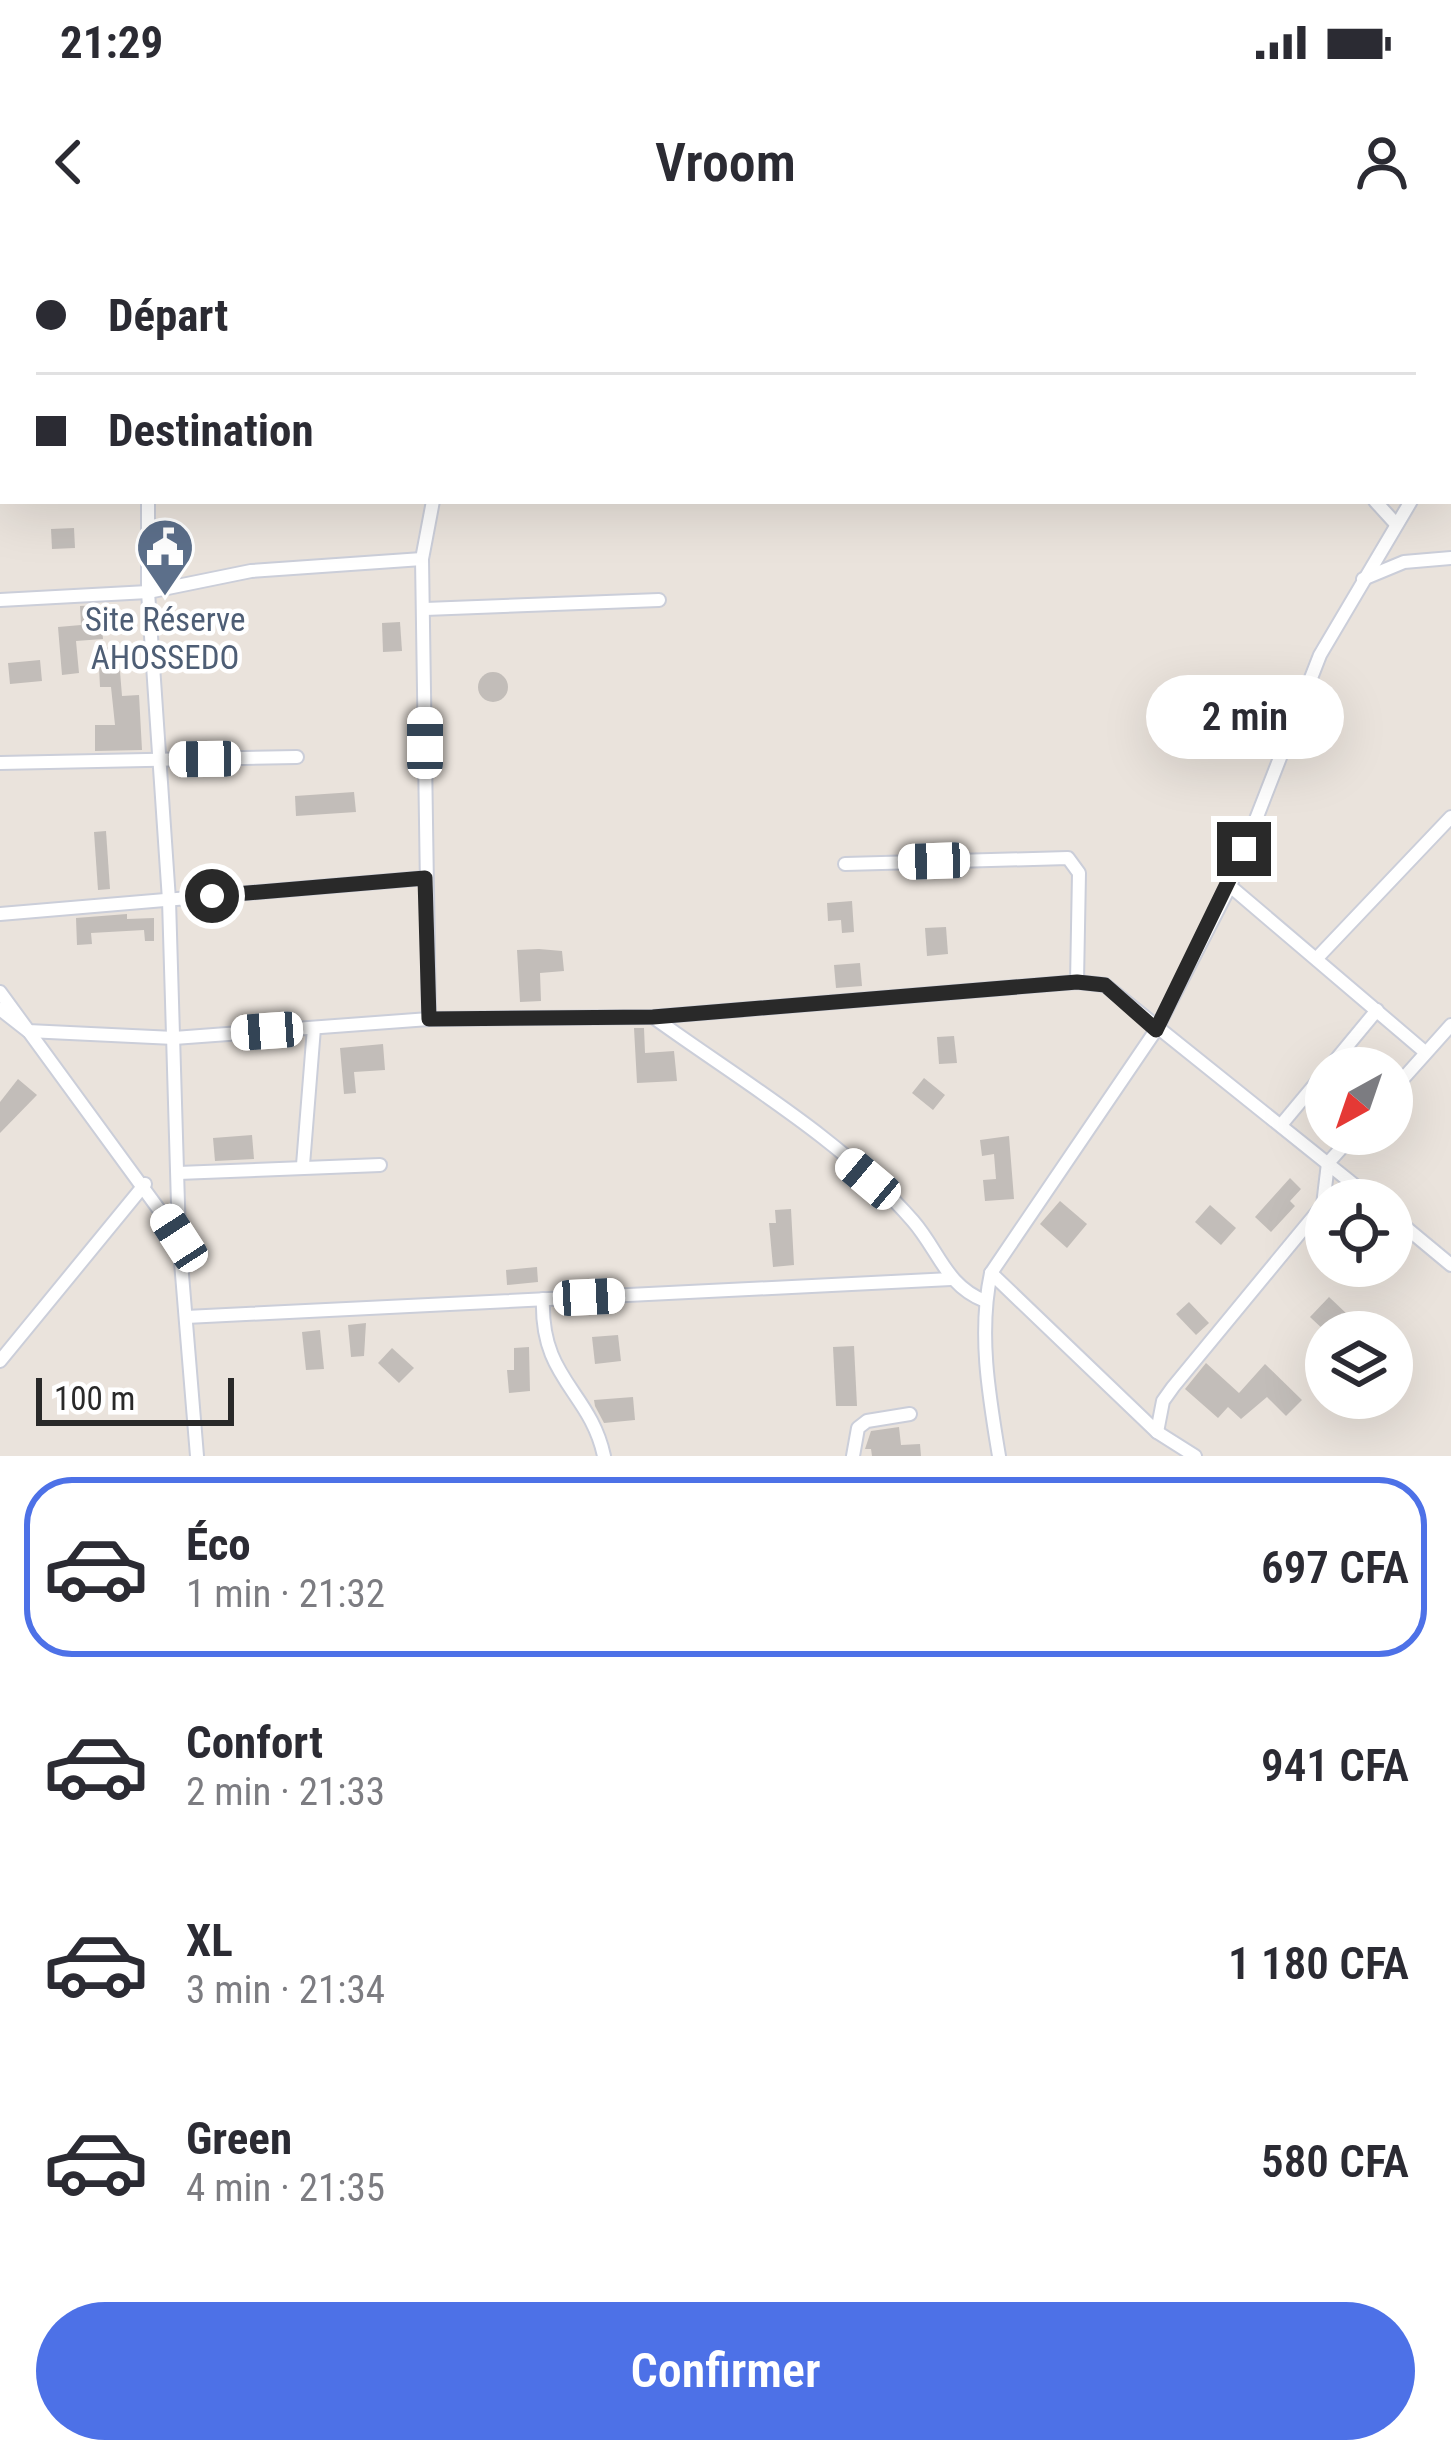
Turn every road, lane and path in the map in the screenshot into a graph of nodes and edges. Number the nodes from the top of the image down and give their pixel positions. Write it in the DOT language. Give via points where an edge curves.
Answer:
graph roads {
  1 [pos="146,504"];
  2 [pos="432,504"];
  3 [pos="1379,504"];
  4 [pos="1409,504"];
  5 [pos="1396,524"];
  6 [pos="1451,558"];
  7 [pos="422,559"];
  8 [pos="1362,580"];
  9 [pos="148,592"];
  10 [pos="0,600"];
  11 [pos="659,600"];
  12 [pos="425,609"];
  13 [pos="297,757"];
  14 [pos="159,760"];
  15 [pos="0,763"];
  16 [pos="1451,817"];
  17 [pos="845,864"];
  18 [pos="425,878"];
  19 [pos="1230,886"];
  20 [pos="169,900"];
  21 [pos="0,914"];
  22 [pos="1317,958"];
  23 [pos="1077,982"];
  24 [pos="0,992"];
  25 [pos="0,1009"];
  26 [pos="1377,1010"];
  27 [pos="653,1017"];
  28 [pos="429,1019"];
  29 [pos="1451,1025"];
  30 [pos="314,1028"];
  31 [pos="1156,1030"];
  32 [pos="28,1031"];
  33 [pos="174,1038"];
  34 [pos="1346,1047"];
  35 [pos="1425,1052"];
  36 [pos="1413,1066"];
  37 [pos="1305,1096"];
  38 [pos="1281,1125"];
  39 [pos="1335,1155"];
  40 [pos="1328,1163"];
  41 [pos="380,1165"];
  42 [pos="303,1166"];
  43 [pos="178,1173"];
  44 [pos="1347,1179"];
  45 [pos="145,1184"];
  46 [pos="1413,1233"];
  47 [pos="179,1238"];
  48 [pos="1451,1243"];
  49 [pos="1446,1260"];
  50 [pos="991,1273"];
  51 [pos="951,1279"];
  52 [pos="543,1299"];
  53 [pos="985,1300"];
  54 [pos="186,1317"];
  55 [pos="0,1361"];
  56 [pos="910,1414"];
  57 [pos="1157,1432"];
  58 [pos="197,1456"];
  59 [pos="604,1456"];
  60 [pos="853,1456"];
  61 [pos="999,1456"];
  62 [pos="1195,1456"];
  1 -- 9 [label="street"];
  2 -- 7 [label="street"];
  3 -- 5 [label="street"];
  4 -- 5 [label="street"];
  5 -- 8 [label="street"];
  6 -- 8 [label="street" via="1404,562"];
  7 -- 9 [label="street" via="251,571"];
  7 -- 12 [label="street"];
  8 -- 19 [label="street" via="1320,655"];
  9 -- 10 [label="street"];
  9 -- 14 [label="street"];
  11 -- 12 [label="street"];
  12 -- 18 [label="street"];
  13 -- 14 [label="street"];
  14 -- 15 [label="street"];
  14 -- 20 [label="street"];
  16 -- 22 [label="street"];
  17 -- 23 [label="street" via="1068,858 1079,873"];
  18 -- 20 [label="street"];
  18 -- 28 [label="street"];
  19 -- 22 [label="street"];
  19 -- 31 [label="street"];
  20 -- 21 [label="street"];
  20 -- 33 [label="street"];
  22 -- 26 [label="street"];
  23 -- 27 [label="street"];
  23 -- 31 [label="street" via="1105,985"];
  24 -- 32 [label="street"];
  25 -- 32 [label="street"];
  26 -- 34 [label="street"];
  26 -- 35 [label="street"];
  27 -- 28 [label="street"];
  27 -- 51 [label="street" via="895,1201"];
  28 -- 30 [label="street"];
  29 -- 35 [label="street"];
  30 -- 33 [label="street"];
  30 -- 42 [label="street"];
  31 -- 38 [label="street"];
  31 -- 50 [label="street"];
  32 -- 33 [label="street"];
  32 -- 45 [label="street"];
  33 -- 43 [label="street"];
  35 -- 36 [label="street"];
  37 -- 38 [label="street"];
  38 -- 40 [label="street"];
  39 -- 40 [label="street"];
  40 -- 44 [label="street"];
  40 -- 57 [label="street" via="1323,1205 1173,1387"];
  41 -- 42 [label="street"];
  42 -- 43 [label="street"];
  43 -- 47 [label="street"];
  45 -- 47 [label="street"];
  45 -- 55 [label="street"];
  46 -- 49 [label="street"];
  47 -- 54 [label="street"];
  48 -- 49 [label="street"];
  50 -- 53 [label="street"];
  50 -- 57 [label="street"];
  51 -- 52 [label="street"];
  51 -- 53 [label="street"];
  52 -- 54 [label="street"];
  52 -- 59 [label="street" via="545,1346"];
  53 -- 61 [label="street" via="985,1378"];
  54 -- 58 [label="street"];
  56 -- 60 [label="street" via="867,1420 853,1437"];
  57 -- 62 [label="street"];
}
